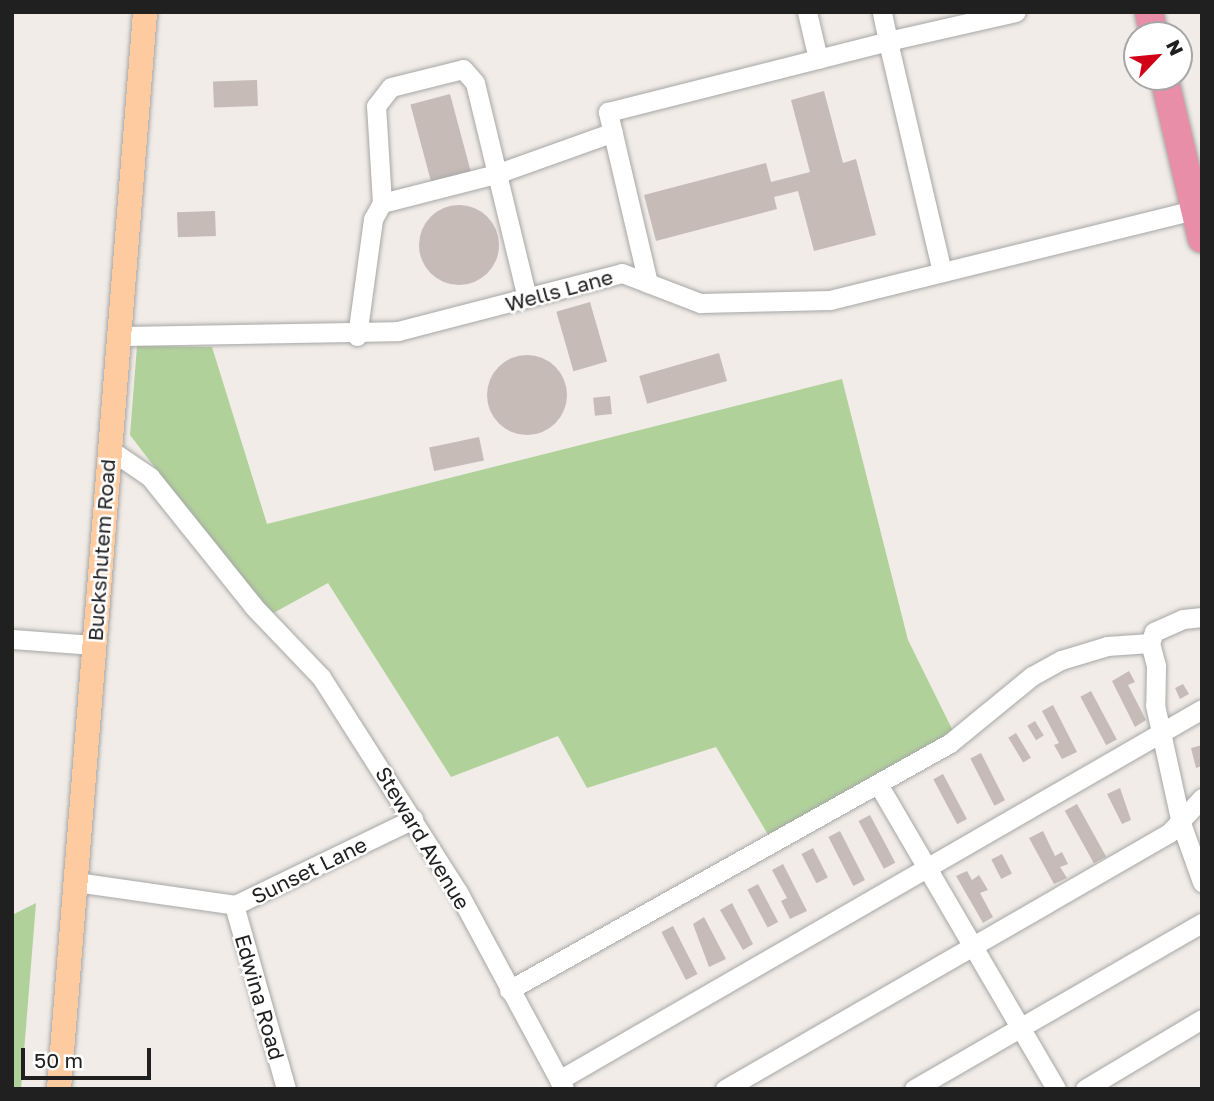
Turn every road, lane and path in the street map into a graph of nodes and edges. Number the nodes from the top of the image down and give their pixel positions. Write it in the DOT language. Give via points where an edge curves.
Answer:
graph roads {
  1 [pos="145,12"];
  2 [pos="807,12"];
  3 [pos="882,12"];
  4 [pos="1016,12"];
  5 [pos="945,20"];
  6 [pos="888,41"];
  7 [pos="818,60"];
  8 [pos="1168,91"];
  9 [pos="613,132"];
  10 [pos="496,174"];
  11 [pos="382,203"];
  12 [pos="1198,209"];
  13 [pos="1202,239"];
  14 [pos="942,272"];
  15 [pos="648,283"];
  16 [pos="527,298"];
  17 [pos="119,336"];
  18 [pos="357,336"];
  19 [pos="109,449"];
  20 [pos="1202,617"];
  21 [pos="12,639"];
  22 [pos="1150,643"];
  23 [pos="94,645"];
  24 [pos="1202,709"];
  25 [pos="1162,731"];
  26 [pos="878,785"];
  27 [pos="1202,798"];
  28 [pos="413,819"];
  29 [pos="1181,823"];
  30 [pos="926,869"];
  31 [pos="76,882"];
  32 [pos="1202,882"];
  33 [pos="234,905"];
  34 [pos="1202,923"];
  35 [pos="971,948"];
  36 [pos="509,990"];
  37 [pos="1202,1019"];
  38 [pos="1018,1028"];
  39 [pos="562,1084"];
  40 [pos="59,1089"];
  41 [pos="286,1089"];
  42 [pos="725,1089"];
  43 [pos="914,1089"];
  44 [pos="1056,1089"];
  45 [pos="1085,1089"];
  1 -- 17 [label="main road, Buckshutem Road"];
  2 -- 7 [label="street"];
  3 -- 6 [label="street"];
  4 -- 5 [label="street"];
  5 -- 6 [label="street"];
  6 -- 7 [label="street"];
  6 -- 14 [label="street"];
  7 -- 9 [label="street" via="608,112"];
  8 -- 12 [label="highway"];
  9 -- 10 [label="street"];
  9 -- 15 [label="street"];
  10 -- 11 [label="street"];
  10 -- 11 [label="street" via="475,83 463,69 391,87 376,106"];
  10 -- 16 [label="street"];
  11 -- 18 [label="street" via="373,219"];
  12 -- 13 [label="highway"];
  12 -- 14 [label="street, Wells Lane"];
  14 -- 15 [label="street, Wells Lane" via="831,300 701,303"];
  15 -- 16 [label="street, Wells Lane" via="622,273"];
  16 -- 18 [label="street, Wells Lane" via="398,331"];
  17 -- 18 [label="street, Wells Lane"];
  17 -- 19 [label="main road, Buckshutem Road"];
  19 -- 23 [label="main road, Buckshutem Road"];
  19 -- 28 [label="street, Steward Avenue" via="150,477 254,607 321,677"];
  20 -- 22 [label="street" via="1154,632"];
  21 -- 23 [label="street"];
  22 -- 25 [label="street"];
  22 -- 26 [label="street" via="1107,646 1061,660 1032,676 950,743"];
  23 -- 31 [label="main road, Buckshutem Road"];
  24 -- 25 [label="street"];
  25 -- 29 [label="street"];
  25 -- 30 [label="street"];
  26 -- 30 [label="street"];
  26 -- 36 [label="street"];
  27 -- 29 [label="street"];
  28 -- 33 [label="street, Sunset Lane" via="259,897"];
  28 -- 36 [label="street, Steward Avenue"];
  29 -- 32 [label="street"];
  29 -- 35 [label="street"];
  30 -- 35 [label="street"];
  30 -- 39 [label="street"];
  31 -- 33 [label="street, Sunset Lane"];
  31 -- 40 [label="main road, Buckshutem Road"];
  33 -- 41 [label="street, Edwina Road"];
  34 -- 38 [label="street"];
  35 -- 38 [label="street"];
  35 -- 42 [label="street"];
  36 -- 39 [label="street, Steward Avenue"];
  37 -- 45 [label="street"];
  38 -- 43 [label="street"];
  38 -- 44 [label="street"];
}
